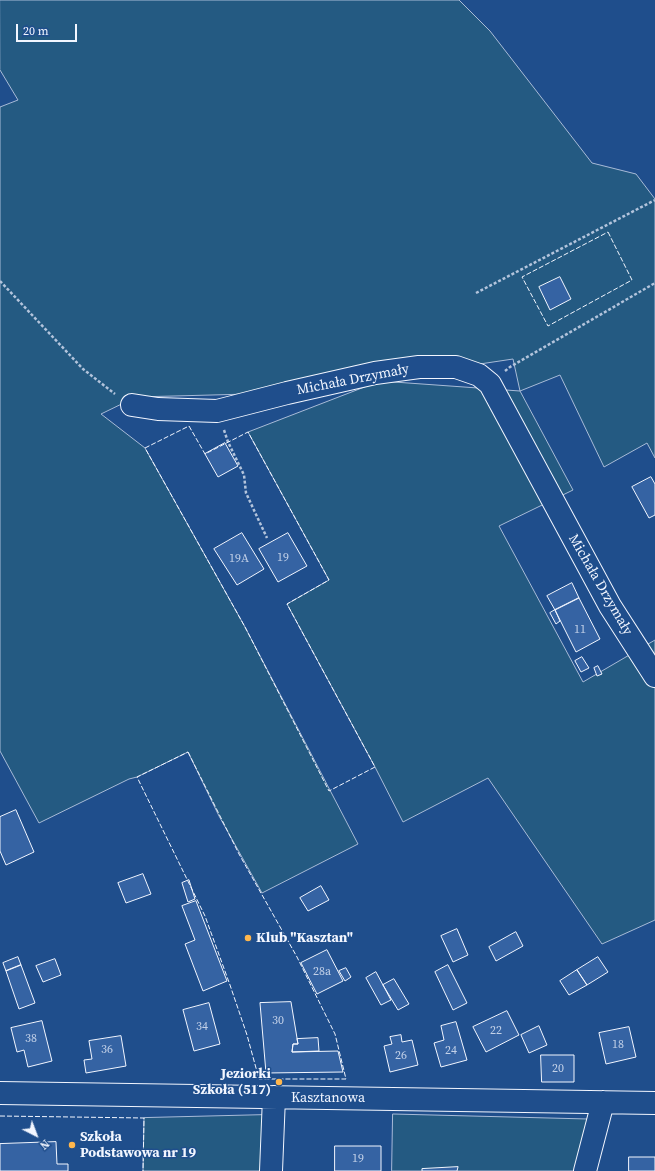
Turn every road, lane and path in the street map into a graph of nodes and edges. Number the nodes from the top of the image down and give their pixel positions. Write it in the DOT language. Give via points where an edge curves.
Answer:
graph roads {
  1 [pos="655,200"];
  2 [pos="0,281"];
  3 [pos="655,283"];
  4 [pos="476,293"];
  5 [pos="490,384"];
  6 [pos="132,406"];
  7 [pos="217,411"];
  8 [pos="267,538"];
  9 [pos="655,676"];
  10 [pos="0,1093"];
  11 [pos="274,1097"];
  12 [pos="603,1102"];
  13 [pos="655,1103"];
  14 [pos="271,1171"];
  15 [pos="585,1171"];
  1 -- 4 [label="path"];
  2 -- 6 [label="path" via="83,369"];
  3 -- 5 [label="path" via="510,367"];
  5 -- 7 [label="street, Michała Drzymały" via="479,375 456,367 419,367 375,373"];
  5 -- 9 [label="street, Michała Drzymały" via="610,606"];
  6 -- 7 [label="street, Michała Drzymały"];
  7 -- 8 [label="path" via="244,475 246,493"];
  10 -- 11 [label="street, Kasztanowa"];
  11 -- 12 [label="street, Kasztanowa"];
  11 -- 14 [label="street"];
  12 -- 13 [label="street, Kasztanowa"];
  12 -- 15 [label="street"];
}
